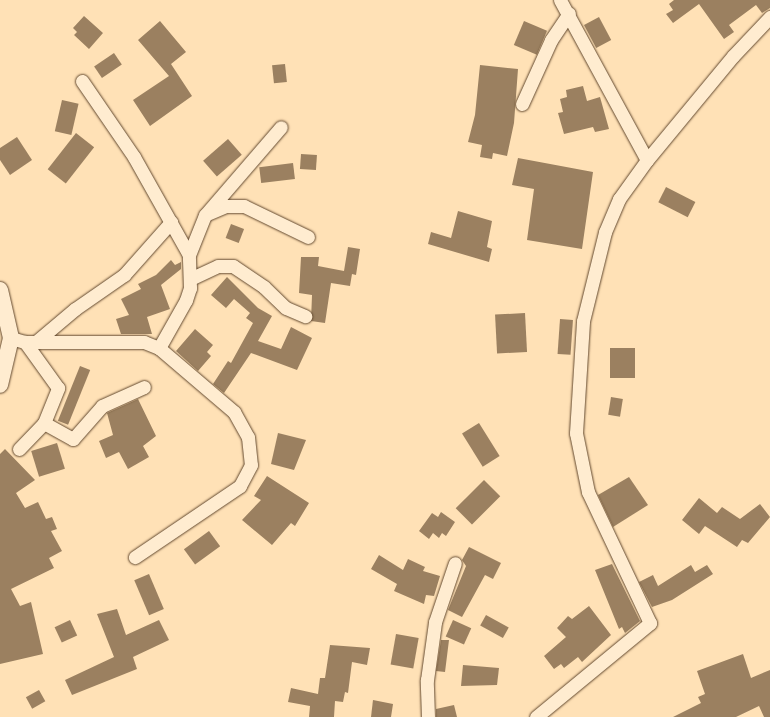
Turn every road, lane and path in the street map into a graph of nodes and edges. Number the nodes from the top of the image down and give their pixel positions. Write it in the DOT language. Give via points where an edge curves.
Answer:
graph roads {
  1 [pos="560,0"];
  2 [pos="569,13"];
  3 [pos="770,17"];
  4 [pos="82,81"];
  5 [pos="522,104"];
  6 [pos="281,127"];
  7 [pos="647,160"];
  8 [pos="205,215"];
  9 [pos="171,222"];
  10 [pos="308,237"];
  11 [pos="189,255"];
  12 [pos="190,279"];
  13 [pos="0,290"];
  14 [pos="306,316"];
  15 [pos="25,340"];
  16 [pos="159,348"];
  17 [pos="0,385"];
  18 [pos="144,387"];
  19 [pos="44,423"];
  20 [pos="18,449"];
  21 [pos="135,558"];
  22 [pos="454,563"];
  23 [pos="428,717"];
  24 [pos="536,717"];
  1 -- 2 [label="street"];
  2 -- 5 [label="street" via="552,40"];
  2 -- 7 [label="street"];
  3 -- 7 [label="street" via="733,56"];
  4 -- 9 [label="street" via="134,157"];
  6 -- 8 [label="street"];
  7 -- 24 [label="street" via="619,199 605,232 583,321 576,432 588,492 650,623"];
  8 -- 10 [label="street" via="226,206 244,206"];
  8 -- 11 [label="street"];
  9 -- 11 [label="street"];
  9 -- 15 [label="street" via="124,275"];
  11 -- 12 [label="street"];
  12 -- 14 [label="street" via="218,266 233,266 264,287 286,308"];
  12 -- 16 [label="street" via="186,300"];
  13 -- 15 [label="street"];
  15 -- 16 [label="street" via="144,342"];
  15 -- 17 [label="street"];
  15 -- 19 [label="street" via="58,388"];
  16 -- 21 [label="street" via="234,412 248,437 251,465 240,486"];
  18 -- 19 [label="street" via="102,406 73,439"];
  19 -- 20 [label="street"];
  22 -- 23 [label="street" via="435,622 426,680"];
}
